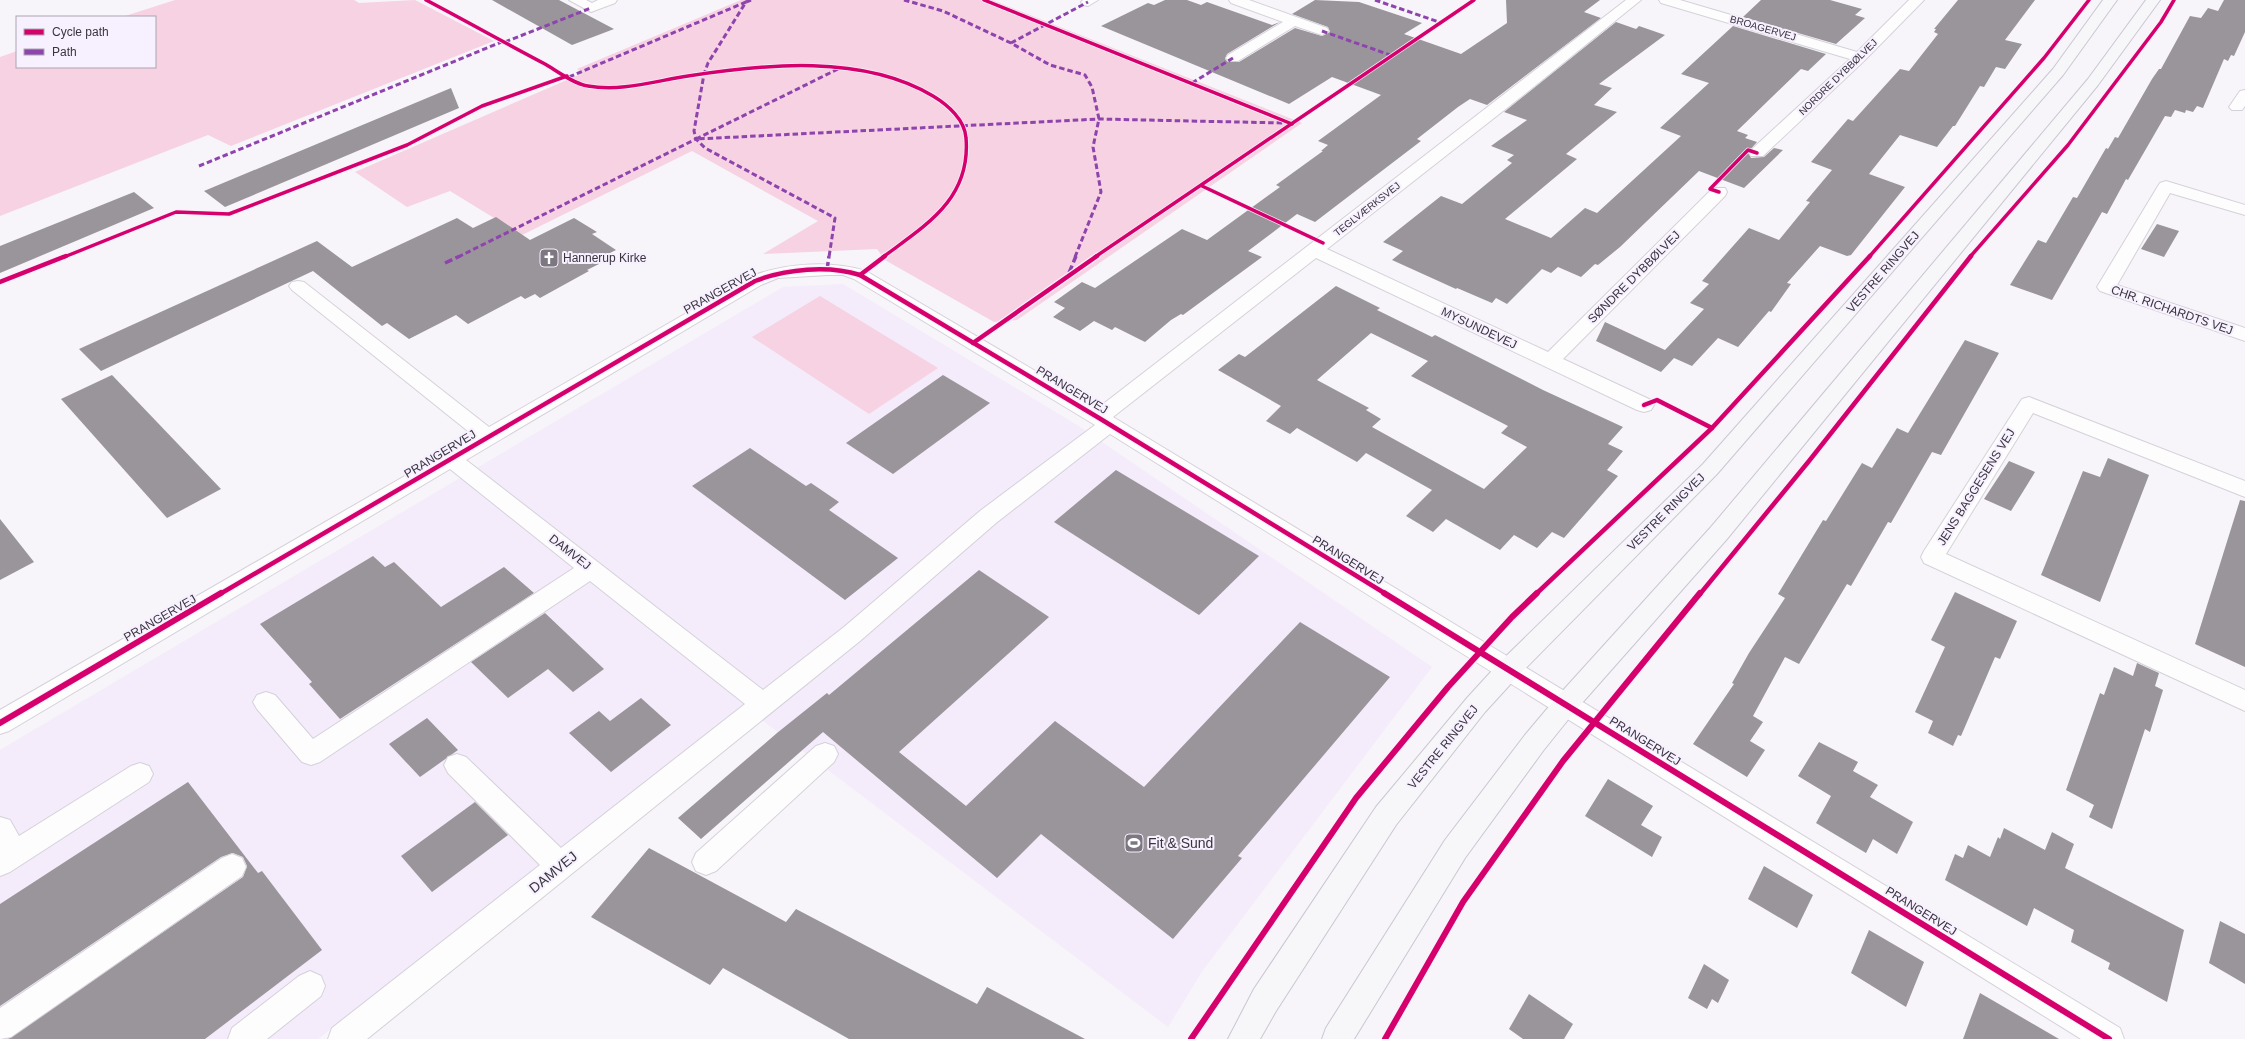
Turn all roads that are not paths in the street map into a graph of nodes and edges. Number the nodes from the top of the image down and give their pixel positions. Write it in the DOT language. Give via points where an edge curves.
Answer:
graph roads {
  1 [pos="576,0"];
  2 [pos="610,0"];
  3 [pos="1236,0"];
  4 [pos="1634,0"];
  5 [pos="1666,0"];
  6 [pos="1917,0"];
  7 [pos="2110,0"];
  8 [pos="2153,0"];
  9 [pos="1294,21"];
  10 [pos="1322,31"];
  11 [pos="1860,57"];
  12 [pos="1233,58"];
  13 [pos="1757,153"];
  14 [pos="1719,192"];
  15 [pos="2245,210"];
  16 [pos="1314,250"];
  17 [pos="298,286"];
  18 [pos="2245,336"];
  19 [pos="1550,361"];
  20 [pos="1644,405"];
  21 [pos="1104,421"];
  22 [pos="488,437"];
  23 [pos="451,459"];
  24 [pos="2245,489"];
  25 [pos="592,569"];
  26 [pos="836,646"];
  27 [pos="1508,670"];
  28 [pos="2245,701"];
  29 [pos="266,702"];
  30 [pos="763,704"];
  31 [pos="1566,704"];
  32 [pos="0,723"];
  33 [pos="825,754"];
  34 [pos="457,765"];
  35 [pos="140,774"];
  36 [pos="0,829"];
  37 [pos="8,858"];
  38 [pos="706,862"];
  39 [pos="560,866"];
  40 [pos="232,867"];
  41 [pos="310,986"];
  42 [pos="0,1026"];
  43 [pos="242,1039"];
  44 [pos="343,1039"];
  45 [pos="1243,1039"];
  46 [pos="1337,1039"];
  47 [pos="2109,1039"];
  1 -- 2 [label="street" via="591,8"];
  3 -- 9 [label="street"];
  4 -- 16 [label="street, TEGLVÆRKSVEJ"];
  5 -- 11 [label="street, BROAGERVEJ"];
  6 -- 11 [label="street, NORDRE DYBBØLVEJ"];
  7 -- 27 [label="main road, VESTRE RINGVEJ" via="2058,72 1762,412 1710,469"];
  8 -- 31 [label="main road" via="2093,82 1729,521"];
  9 -- 10 [label="street"];
  9 -- 12 [label="street"];
  11 -- 13 [label="street, NORDRE DYBBØLVEJ"];
  14 -- 19 [label="street, SØNDRE DYBBØLVEJ"];
  15 -- 18 [label="street, CHR. RICHARDTS VEJ" via="2166,186 2106,287"];
  16 -- 19 [label="street, MYSUNDEVEJ"];
  16 -- 21 [label="street, TEGLVÆRKSVEJ"];
  17 -- 22 [label="street, PRANGERVEJ"];
  19 -- 20 [label="street, MYSUNDEVEJ"];
  21 -- 22 [label="street, PRANGERVEJ" via="860,275 844,270 827,270 775,273 755,281"];
  21 -- 26 [label="street, PRANGERVEJ"];
  21 -- 27 [label="street, PRANGERVEJ"];
  22 -- 23 [label="street, PRANGERVEJ"];
  23 -- 25 [label="street, DAMVEJ"];
  23 -- 32 [label="street, PRANGERVEJ"];
  24 -- 28 [label="street, JENS BAGGESENS VEJ" via="2029,404 1932,557"];
  25 -- 29 [label="street" via="311,754"];
  25 -- 30 [label="street, DAMVEJ"];
  26 -- 30 [label="street, DAMVEJ"];
  27 -- 31 [label="street, PRANGERVEJ"];
  27 -- 45 [label="main road, VESTRE RINGVEJ" via="1476,705 1386,816 1264,1000"];
  30 -- 39 [label="street, DAMVEJ"];
  31 -- 46 [label="main road" via="1455,849"];
  31 -- 47 [label="street, PRANGERVEJ"];
  33 -- 38 [label="street"];
  34 -- 39 [label="street"];
  35 -- 37 [label="street"];
  36 -- 37 [label="street"];
  39 -- 44 [label="street, DAMVEJ"];
  40 -- 42 [label="street"];
  41 -- 43 [label="street"];
}
